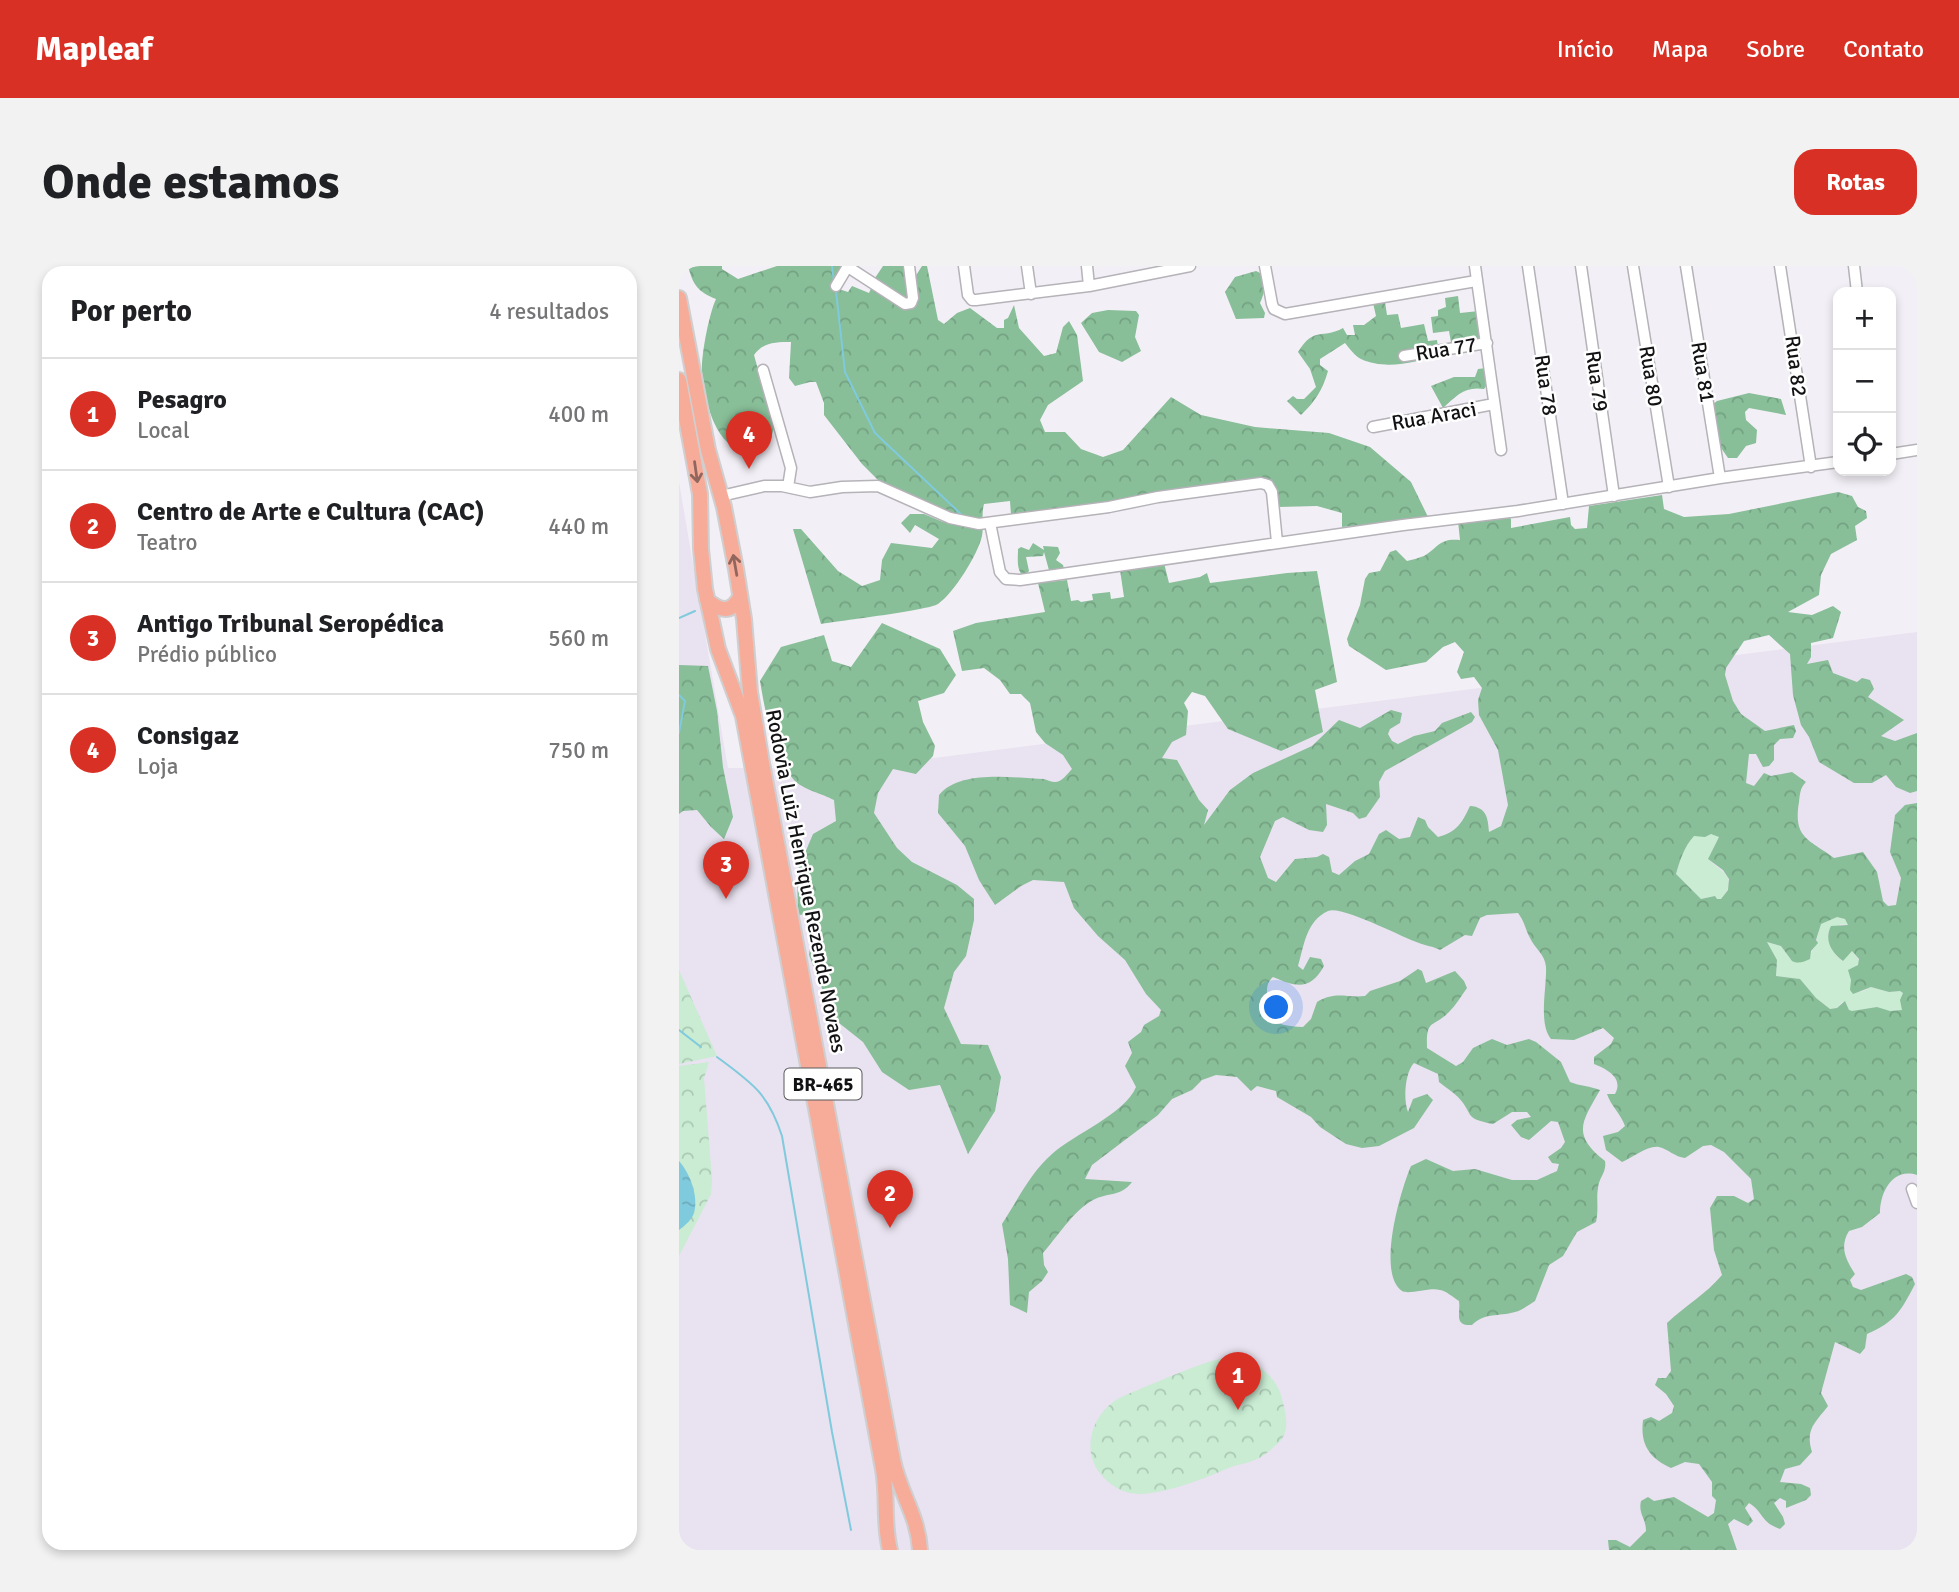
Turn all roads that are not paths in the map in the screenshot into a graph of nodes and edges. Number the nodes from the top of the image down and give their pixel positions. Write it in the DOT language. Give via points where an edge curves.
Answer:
graph roads {
  1 [pos="909,266"];
  2 [pos="964,266"];
  3 [pos="1027,266"];
  4 [pos="1087,266"];
  5 [pos="1190,266"];
  6 [pos="1265,266"];
  7 [pos="1475,266"];
  8 [pos="1528,266"];
  9 [pos="1581,266"];
  10 [pos="1633,266"];
  11 [pos="1686,266"];
  12 [pos="1780,266"];
  13 [pos="1854,266"];
  14 [pos="848,267"];
  15 [pos="1144,271"];
  16 [pos="1476,281"];
  17 [pos="836,286"];
  18 [pos="1089,286"];
  19 [pos="1856,287"];
  20 [pos="1031,294"];
  21 [pos="679,298"];
  22 [pos="1487,342"];
  23 [pos="1404,356"];
  24 [pos="764,370"];
  25 [pos="679,380"];
  26 [pos="1494,404"];
  27 [pos="1373,426"];
  28 [pos="1501,450"];
  29 [pos="1917,450"];
  30 [pos="1896,453"];
  31 [pos="1833,463"];
  32 [pos="1811,467"];
  33 [pos="1720,478"];
  34 [pos="789,487"];
  35 [pos="1669,487"];
  36 [pos="721,496"];
  37 [pos="1614,496"];
  38 [pos="1563,504"];
  39 [pos="990,523"];
  40 [pos="1277,542"];
  41 [pos="740,597"];
  42 [pos="707,600"];
  43 [pos="1912,1189"];
  44 [pos="1917,1203"];
  45 [pos="911,1508"];
  46 [pos="885,1514"];
  47 [pos="890,1550"];
  48 [pos="920,1550"];
  1 -- 14 [label="street" via="913,298 905,304"];
  2 -- 20 [label="street" via="972,300"];
  3 -- 20 [label="street"];
  4 -- 18 [label="street"];
  5 -- 15 [label="street"];
  6 -- 16 [label="street" via="1274,309 1285,314"];
  7 -- 16 [label="street, Rua 77"];
  8 -- 38 [label="street, Rua 78"];
  9 -- 37 [label="street, Rua 79"];
  10 -- 35 [label="street, Rua 80"];
  11 -- 33 [label="street, Rua 81"];
  12 -- 32 [label="street, Rua 82"];
  13 -- 19 [label="street"];
  14 -- 17 [label="street"];
  15 -- 18 [label="street"];
  16 -- 22 [label="street, Rua 77"];
  18 -- 20 [label="street"];
  21 -- 36 [label="highway, Rodovia Luiz Henrique Rezende Novaes / BR-465"];
  22 -- 23 [label="street, Rua 77"];
  22 -- 26 [label="street, Rua 77"];
  24 -- 34 [label="street" via="792,468"];
  25 -- 42 [label="highway, Rodovia Luiz Henrique Rezende Novaes / BR-465, one-way" via="700,494"];
  26 -- 27 [label="street, Rua Araci"];
  26 -- 28 [label="street, Rua 77"];
  29 -- 30 [label="street"];
  31 -- 32 [label="street"];
  32 -- 33 [label="street"];
  33 -- 35 [label="street"];
  34 -- 36 [label="street" via="764,486"];
  34 -- 39 [label="street" via="810,492 878,486 950,518"];
  35 -- 37 [label="street"];
  41 -- 36 [label="highway, Rodovia Luiz Henrique Rezende Novaes / BR-465, one-way"];
  37 -- 38 [label="street"];
  38 -- 40 [label="street"];
  39 -- 40 [label="street" via="1000,572 1011,580"];
  39 -- 40 [label="street" via="1261,483 1272,492"];
  41 -- 42 [label="highway" via="726,610"];
  41 -- 45 [label="highway, Rodovia Luiz Henrique Rezende Novaes / BR-465" via="762,763 893,1460"];
  42 -- 46 [label="highway, Rodovia Luiz Henrique Rezende Novaes / BR-465" via="718,649 743,716 883,1469"];
  43 -- 44 [label="street"];
  45 -- 46 [label="highway" via="900,1505"];
  45 -- 48 [label="highway, Rodovia Luiz Henrique Rezende Novaes / BR-465"];
  46 -- 47 [label="highway, Rodovia Luiz Henrique Rezende Novaes / BR-465"];
}
